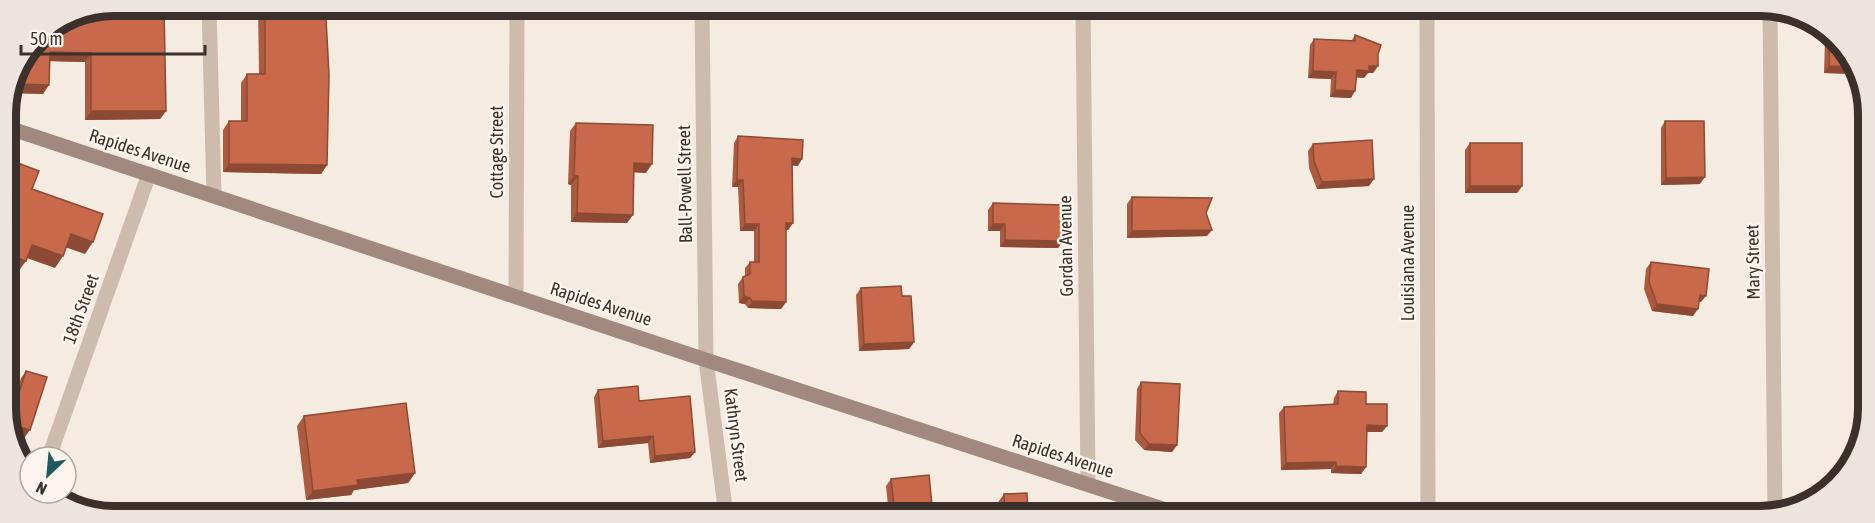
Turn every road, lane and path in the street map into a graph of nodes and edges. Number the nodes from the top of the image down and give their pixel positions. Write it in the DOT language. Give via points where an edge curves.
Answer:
graph roads {
  1 [pos="209,16"];
  2 [pos="517,16"];
  3 [pos="702,16"];
  4 [pos="1083,16"];
  5 [pos="1427,16"];
  6 [pos="1770,17"];
  7 [pos="17,131"];
  8 [pos="149,174"];
  9 [pos="214,196"];
  10 [pos="516,297"];
  11 [pos="706,360"];
  12 [pos="53,445"];
  13 [pos="1088,484"];
  14 [pos="1775,505"];
  15 [pos="1155,506"];
  16 [pos="1428,506"];
  17 [pos="725,507"];
  1 -- 9 [label="street"];
  2 -- 10 [label="street, Cottage Street"];
  3 -- 11 [label="street, Ball-Powell Street"];
  4 -- 13 [label="street, Gordan Avenue"];
  5 -- 16 [label="street, Louisiana Avenue"];
  6 -- 14 [label="street, Mary Street"];
  7 -- 8 [label="main road, Rapides Avenue"];
  8 -- 9 [label="main road, Rapides Avenue"];
  8 -- 12 [label="street, 18th Street"];
  9 -- 10 [label="main road, Rapides Avenue"];
  10 -- 11 [label="main road, Rapides Avenue"];
  11 -- 13 [label="main road, Rapides Avenue"];
  11 -- 17 [label="street, Kathryn Street"];
  13 -- 15 [label="main road, Rapides Avenue"];
}
